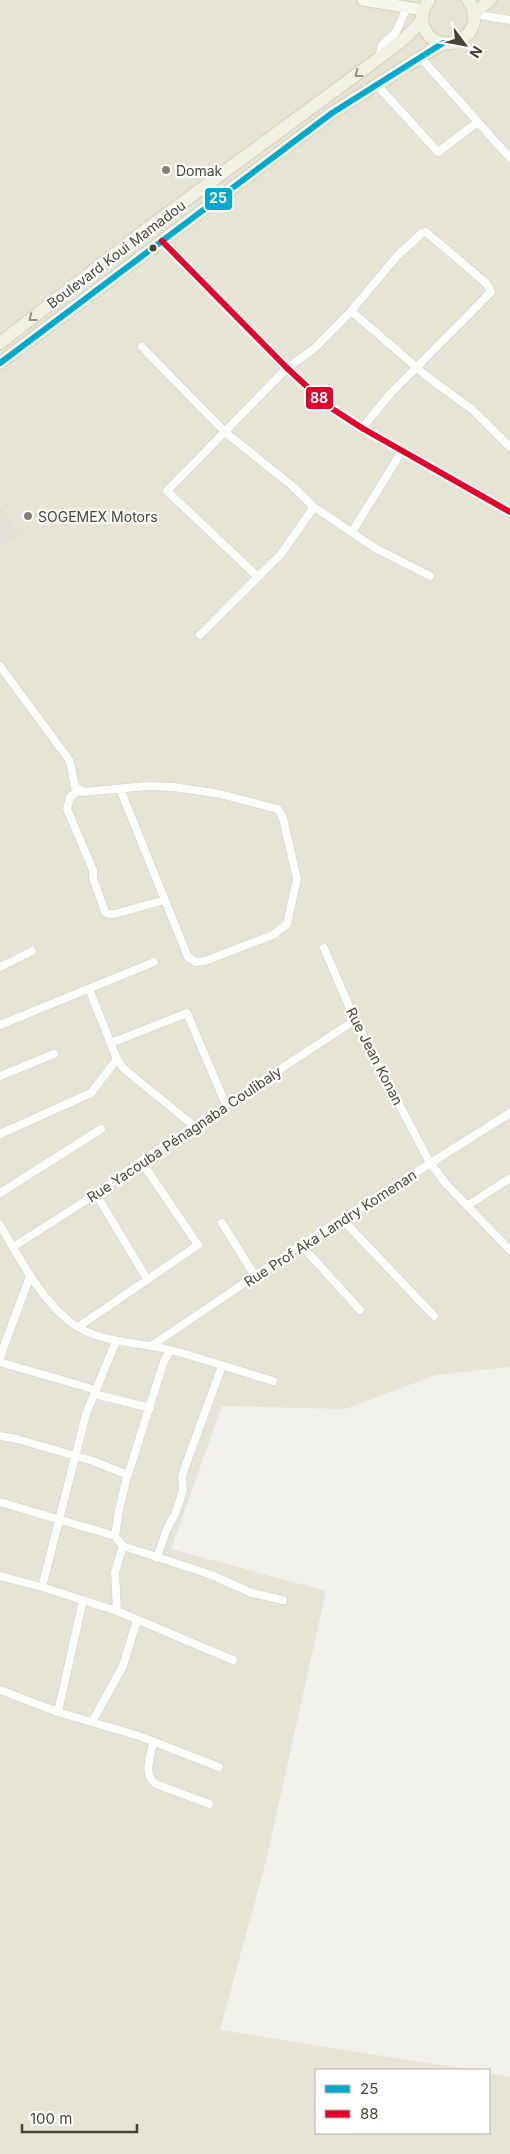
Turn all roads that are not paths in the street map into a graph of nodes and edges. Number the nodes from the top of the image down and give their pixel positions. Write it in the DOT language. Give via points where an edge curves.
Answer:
graph roads {
  1 [pos="363,0"];
  2 [pos="468,0"];
  3 [pos="490,0"];
  4 [pos="407,7"];
  5 [pos="424,10"];
  6 [pos="474,14"];
  7 [pos="510,20"];
  8 [pos="443,43"];
  9 [pos="379,58"];
  10 [pos="421,58"];
  11 [pos="377,85"];
  12 [pos="478,122"];
  13 [pos="510,158"];
  14 [pos="162,242"];
  15 [pos="351,310"];
  16 [pos="0,343"];
  17 [pos="142,347"];
  18 [pos="0,363"];
  19 [pos="417,366"];
  20 [pos="287,368"];
  21 [pos="362,428"];
  22 [pos="224,432"];
  23 [pos="510,448"];
  24 [pos="402,451"];
  25 [pos="314,506"];
  26 [pos="510,512"];
  27 [pos="352,532"];
  28 [pos="430,576"];
  29 [pos="258,577"];
  30 [pos="200,635"];
  31 [pos="0,666"];
  32 [pos="120,789"];
  33 [pos="79,790"];
  34 [pos="165,900"];
  35 [pos="324,948"];
  36 [pos="32,951"];
  37 [pos="154,962"];
  38 [pos="0,967"];
  39 [pos="89,989"];
  40 [pos="355,1020"];
  41 [pos="0,1025"];
  42 [pos="111,1043"];
  43 [pos="54,1054"];
  44 [pos="116,1059"];
  45 [pos="0,1076"];
  46 [pos="226,1105"];
  47 [pos="510,1113"];
  48 [pos="194,1126"];
  49 [pos="101,1129"];
  50 [pos="0,1134"];
  51 [pos="141,1161"];
  52 [pos="430,1162"];
  53 [pos="510,1178"];
  54 [pos="0,1193"];
  55 [pos="96,1194"];
  56 [pos="467,1206"];
  57 [pos="342,1219"];
  58 [pos="222,1223"];
  59 [pos="0,1225"];
  60 [pos="301,1245"];
  61 [pos="13,1247"];
  62 [pos="510,1250"];
  63 [pos="30,1276"];
  64 [pos="255,1276"];
  65 [pos="147,1279"];
  66 [pos="360,1310"];
  67 [pos="434,1316"];
  68 [pos="78,1327"];
  69 [pos="116,1341"];
  70 [pos="151,1346"];
  71 [pos="171,1350"];
  72 [pos="0,1357"];
  73 [pos="0,1362"];
  74 [pos="222,1366"];
  75 [pos="273,1381"];
  76 [pos="95,1392"];
  77 [pos="150,1408"];
  78 [pos="0,1436"];
  79 [pos="76,1456"];
  80 [pos="128,1475"];
  81 [pos="0,1502"];
  82 [pos="59,1520"];
  83 [pos="115,1536"];
  84 [pos="123,1546"];
  85 [pos="157,1558"];
  86 [pos="0,1576"];
  87 [pos="42,1587"];
  88 [pos="83,1600"];
  89 [pos="283,1600"];
  90 [pos="116,1611"];
  91 [pos="137,1620"];
  92 [pos="233,1660"];
  93 [pos="0,1690"];
  94 [pos="58,1712"];
  95 [pos="92,1722"];
  96 [pos="153,1742"];
  97 [pos="219,1767"];
  98 [pos="209,1804"];
  1 -- 4 [label="street"];
  2 -- 6 [label="main road"];
  3 -- 6 [label="main road"];
  4 -- 5 [label="street"];
  4 -- 9 [label="street" via="396,32 382,45"];
  5 -- 8 [label="main road" via="428,35"];
  5 -- 9 [label="main road, Boulevard Koui Mamadou" via="405,38"];
  6 -- 7 [label="street"];
  6 -- 8 [label="main road" via="466,37 451,44"];
  8 -- 10 [label="main road"];
  9 -- 16 [label="main road, Boulevard Koui Mamadou, one-way" via="148,228"];
  10 -- 11 [label="main road"];
  10 -- 12 [label="street"];
  11 -- 12 [label="street" via="438,152"];
  11 -- 14 [label="main road" via="332,113"];
  12 -- 13 [label="street"];
  14 -- 18 [label="main road"];
  14 -- 20 [label="street"];
  15 -- 19 [label="street"];
  15 -- 19 [label="street" via="398,255 422,233 430,234 487,284 490,292"];
  15 -- 20 [label="street" via="315,348"];
  17 -- 22 [label="street"];
  19 -- 21 [label="street"];
  19 -- 23 [label="street" via="473,410"];
  20 -- 21 [label="street" via="328,406"];
  20 -- 22 [label="street"];
  21 -- 24 [label="street"];
  22 -- 25 [label="street"];
  22 -- 29 [label="street" via="167,491"];
  24 -- 26 [label="street"];
  24 -- 27 [label="street"];
  25 -- 27 [label="street"];
  25 -- 29 [label="street" via="280,554"];
  27 -- 28 [label="street" via="374,548"];
  29 -- 30 [label="street"];
  31 -- 33 [label="street" via="70,761 75,787"];
  32 -- 33 [label="street"];
  32 -- 34 [label="street"];
  32 -- 34 [label="street" via="147,786 196,789 274,806 281,813 297,879 287,924 281,931 196,962 188,957"];
  33 -- 34 [label="street" via="70,797 67,809 93,870 105,912 114,914"];
  35 -- 40 [label="street, Rue Jean Konan"];
  36 -- 38 [label="street"];
  37 -- 39 [label="street"];
  39 -- 41 [label="street"];
  39 -- 42 [label="street"];
  40 -- 46 [label="street, Rue Yacouba Pénagnaba Coulibaly"];
  40 -- 52 [label="street, Rue Jean Konan"];
  42 -- 44 [label="street"];
  42 -- 46 [label="street" via="187,1013"];
  43 -- 45 [label="street"];
  44 -- 48 [label="street"];
  44 -- 50 [label="street" via="91,1093"];
  46 -- 48 [label="street, Rue Yacouba Pénagnaba Coulibaly"];
  47 -- 52 [label="street, Rue Prof Aka Landry Komenan"];
  48 -- 51 [label="street, Rue Yacouba Pénagnaba Coulibaly"];
  49 -- 54 [label="street"];
  51 -- 55 [label="street, Rue Yacouba Pénagnaba Coulibaly"];
  51 -- 65 [label="street" via="198,1245"];
  52 -- 56 [label="street, Rue Jean Konan"];
  52 -- 57 [label="street, Rue Prof Aka Landry Komenan"];
  53 -- 56 [label="street"];
  55 -- 61 [label="street, Rue Yacouba Pénagnaba Coulibaly"];
  55 -- 65 [label="street"];
  56 -- 62 [label="street, Rue Jean Konan"];
  57 -- 60 [label="street, Rue Prof Aka Landry Komenan"];
  57 -- 67 [label="street"];
  58 -- 64 [label="street"];
  59 -- 61 [label="street"];
  60 -- 64 [label="street, Rue Prof Aka Landry Komenan"];
  60 -- 66 [label="street"];
  61 -- 63 [label="street"];
  63 -- 68 [label="street" via="52,1305"];
  63 -- 72 [label="street"];
  64 -- 70 [label="street, Rue Prof Aka Landry Komenan"];
  65 -- 68 [label="street"];
  68 -- 69 [label="street"];
  69 -- 70 [label="street"];
  69 -- 76 [label="street"];
  70 -- 71 [label="street"];
  71 -- 74 [label="street"];
  71 -- 77 [label="street" via="164,1361"];
  73 -- 76 [label="street"];
  74 -- 75 [label="street"];
  74 -- 85 [label="street" via="184,1467 183,1490"];
  76 -- 77 [label="street"];
  76 -- 79 [label="street"];
  77 -- 80 [label="street"];
  78 -- 79 [label="street"];
  79 -- 80 [label="street"];
  79 -- 82 [label="street"];
  80 -- 83 [label="street"];
  81 -- 82 [label="street"];
  82 -- 83 [label="street"];
  82 -- 87 [label="street"];
  83 -- 84 [label="street"];
  84 -- 85 [label="street"];
  84 -- 90 [label="street" via="115,1572"];
  85 -- 89 [label="street" via="209,1574 252,1593"];
  86 -- 87 [label="street"];
  87 -- 88 [label="street"];
  88 -- 90 [label="street"];
  88 -- 94 [label="street"];
  90 -- 91 [label="street"];
  91 -- 92 [label="street"];
  91 -- 95 [label="street" via="123,1666"];
  93 -- 94 [label="street"];
  94 -- 95 [label="street"];
  95 -- 96 [label="street"];
  96 -- 97 [label="street"];
  96 -- 98 [label="street" via="150,1779"];
}
